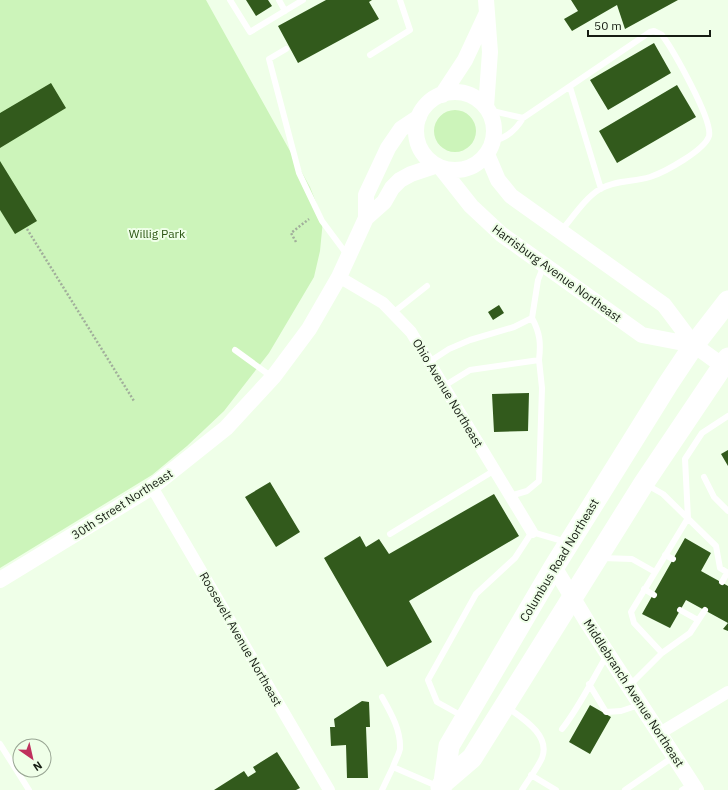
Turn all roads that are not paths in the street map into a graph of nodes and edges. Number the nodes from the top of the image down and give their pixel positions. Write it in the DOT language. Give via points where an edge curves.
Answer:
graph roads {
  1 [pos="230,0"];
  2 [pos="279,0"];
  3 [pos="303,0"];
  4 [pos="400,0"];
  5 [pos="486,7"];
  6 [pos="285,11"];
  7 [pos="286,49"];
  8 [pos="370,54"];
  9 [pos="570,87"];
  10 [pos="442,95"];
  11 [pos="487,109"];
  12 [pos="419,117"];
  13 [pos="523,118"];
  14 [pos="490,147"];
  15 [pos="438,167"];
  16 [pos="601,189"];
  17 [pos="366,218"];
  18 [pos="560,232"];
  19 [pos="349,258"];
  20 [pos="544,265"];
  21 [pos="339,277"];
  22 [pos="427,286"];
  23 [pos="728,301"];
  24 [pos="394,312"];
  25 [pos="532,318"];
  26 [pos="694,345"];
  27 [pos="235,350"];
  28 [pos="539,360"];
  29 [pos="429,362"];
  30 [pos="725,362"];
  31 [pos="272,377"];
  32 [pos="444,386"];
  33 [pos="728,416"];
  34 [pos="495,470"];
  35 [pos="704,477"];
  36 [pos="644,483"];
  37 [pos="152,488"];
  38 [pos="510,496"];
  39 [pos="728,511"];
  40 [pos="688,518"];
  41 [pos="532,532"];
  42 [pos="390,534"];
  43 [pos="569,542"];
  44 [pos="665,555"];
  45 [pos="597,558"];
  46 [pos="673,559"];
  47 [pos="554,567"];
  48 [pos="655,572"];
  49 [pos="728,573"];
  50 [pos="0,580"];
  51 [pos="722,582"];
  52 [pos="644,589"];
  53 [pos="654,595"];
  54 [pos="572,597"];
  55 [pos="680,610"];
  56 [pos="705,610"];
  57 [pos="698,620"];
  58 [pos="662,653"];
  59 [pos="608,654"];
  60 [pos="589,684"];
  61 [pos="629,686"];
  62 [pos="728,692"];
  63 [pos="382,697"];
  64 [pos="504,704"];
  65 [pos="641,704"];
  66 [pos="465,718"];
  67 [pos="562,729"];
  68 [pos="660,733"];
  69 [pos="0,744"];
  70 [pos="674,756"];
  71 [pos="393,767"];
  72 [pos="531,775"];
  73 [pos="441,786"];
  74 [pos="690,788"];
  75 [pos="29,790"];
  76 [pos="330,790"];
  77 [pos="382,790"];
  78 [pos="522,790"];
  79 [pos="556,790"];
  80 [pos="625,790"];
  1 -- 6 [label="lane" via="250,32"];
  2 -- 6 [label="lane"];
  3 -- 6 [label="lane"];
  4 -- 8 [label="lane" via="410,30"];
  5 -- 10 [label="street" via="465,60"];
  5 -- 11 [label="street" via="490,52"];
  7 -- 19 [label="lane" via="269,59 299,173 317,212"];
  9 -- 13 [label="lane"];
  9 -- 16 [label="lane"];
  9 -- 16 [label="lane" via="654,31 665,39 707,120 708,137 696,151 651,176"];
  10 -- 11 [label="street" via="454,92 466,94 477,99"];
  10 -- 12 [label="street" via="428,103"];
  11 -- 13 [label="lane"];
  11 -- 14 [label="street" via="494,125"];
  12 -- 15 [label="street" via="416,128 418,144 423,154"];
  12 -- 17 [label="street, 30th Street Northeast" via="401,129 388,148 366,195"];
  13 -- 14 [label="lane" via="518,128"];
  14 -- 15 [label="street" via="478,163 467,169"];
  14 -- 18 [label="street, Harrisburg Avenue Northeast" via="496,177 503,188"];
  15 -- 17 [label="street, 30th Street Northeast" via="411,174 400,180 384,202"];
  15 -- 20 [label="street, Harrisburg Avenue Northeast" via="486,220"];
  16 -- 18 [label="lane" via="591,196"];
  17 -- 19 [label="street, 30th Street Northeast"];
  18 -- 26 [label="street, Harrisburg Avenue Northeast" via="664,304"];
  19 -- 21 [label="street, 30th Street Northeast"];
  20 -- 25 [label="lane" via="538,280"];
  20 -- 26 [label="street, Harrisburg Avenue Northeast" via="642,335"];
  21 -- 24 [label="street, Ohio Avenue Northeast" via="373,296"];
  21 -- 31 [label="street, 30th Street Northeast" via="309,329"];
  22 -- 24 [label="lane"];
  23 -- 26 [label="highway, Columbus Road Northeast"];
  24 -- 29 [label="street, Ohio Avenue Northeast" via="411,332"];
  25 -- 28 [label="lane" via="539,330"];
  25 -- 29 [label="lane" via="514,327 456,346"];
  26 -- 30 [label="street, Harrisburg Avenue Northeast"];
  26 -- 43 [label="highway, Columbus Road Northeast"];
  27 -- 31 [label="lane"];
  28 -- 32 [label="lane" via="470,370"];
  28 -- 38 [label="lane" via="542,388 539,481 527,491"];
  29 -- 32 [label="street, Ohio Avenue Northeast"];
  30 -- 36 [label="highway"];
  31 -- 37 [label="street, 30th Street Northeast" via="226,428"];
  32 -- 34 [label="street, Ohio Avenue Northeast"];
  33 -- 40 [label="lane" via="702,433 685,459"];
  34 -- 38 [label="street, Ohio Avenue Northeast"];
  34 -- 42 [label="lane"];
  35 -- 39 [label="lane" via="714,497"];
  36 -- 40 [label="lane" via="664,494"];
  36 -- 45 [label="highway"];
  37 -- 50 [label="street, 30th Street Northeast"];
  37 -- 76 [label="street, Roosevelt Avenue Northeast"];
  38 -- 41 [label="street, Ohio Avenue Northeast"];
  40 -- 44 [label="lane"];
  40 -- 49 [label="lane" via="716,546 720,568"];
  41 -- 43 [label="lane"];
  41 -- 66 [label="lane" via="515,558 476,594 428,680 437,702"];
  43 -- 47 [label="highway, Columbus Road Northeast"];
  44 -- 46 [label="lane"];
  44 -- 48 [label="lane"];
  45 -- 48 [label="lane" via="632,559"];
  45 -- 54 [label="highway"];
  47 -- 54 [label="street"];
  47 -- 66 [label="highway, Columbus Road Northeast"];
  48 -- 52 [label="lane"];
  49 -- 51 [label="lane"];
  52 -- 53 [label="lane"];
  52 -- 58 [label="lane" via="630,612 634,623"];
  54 -- 59 [label="street, Middlebranch Avenue Northeast"];
  54 -- 64 [label="highway"];
  55 -- 57 [label="lane"];
  56 -- 57 [label="lane"];
  57 -- 58 [label="lane" via="690,632"];
  58 -- 61 [label="lane"];
  59 -- 60 [label="lane"];
  59 -- 61 [label="street, Middlebranch Avenue Northeast"];
  60 -- 65 [label="lane" via="606,712 621,711"];
  60 -- 67 [label="lane" via="581,703"];
  61 -- 65 [label="street, Middlebranch Avenue Northeast"];
  62 -- 68 [label="street"];
  63 -- 71 [label="lane" via="394,718 399,737 400,750"];
  64 -- 72 [label="lane" via="535,729 542,741 542,758"];
  64 -- 73 [label="highway" via="472,758"];
  65 -- 68 [label="street, Middlebranch Avenue Northeast"];
  66 -- 73 [label="highway, Columbus Road Northeast" via="449,746"];
  68 -- 70 [label="street, Middlebranch Avenue Northeast"];
  69 -- 75 [label="lane"];
  70 -- 74 [label="street, Middlebranch Avenue Northeast"];
  70 -- 80 [label="lane"];
  71 -- 73 [label="lane"];
  71 -- 77 [label="lane"];
  72 -- 78 [label="lane"];
  72 -- 79 [label="lane"];
}
